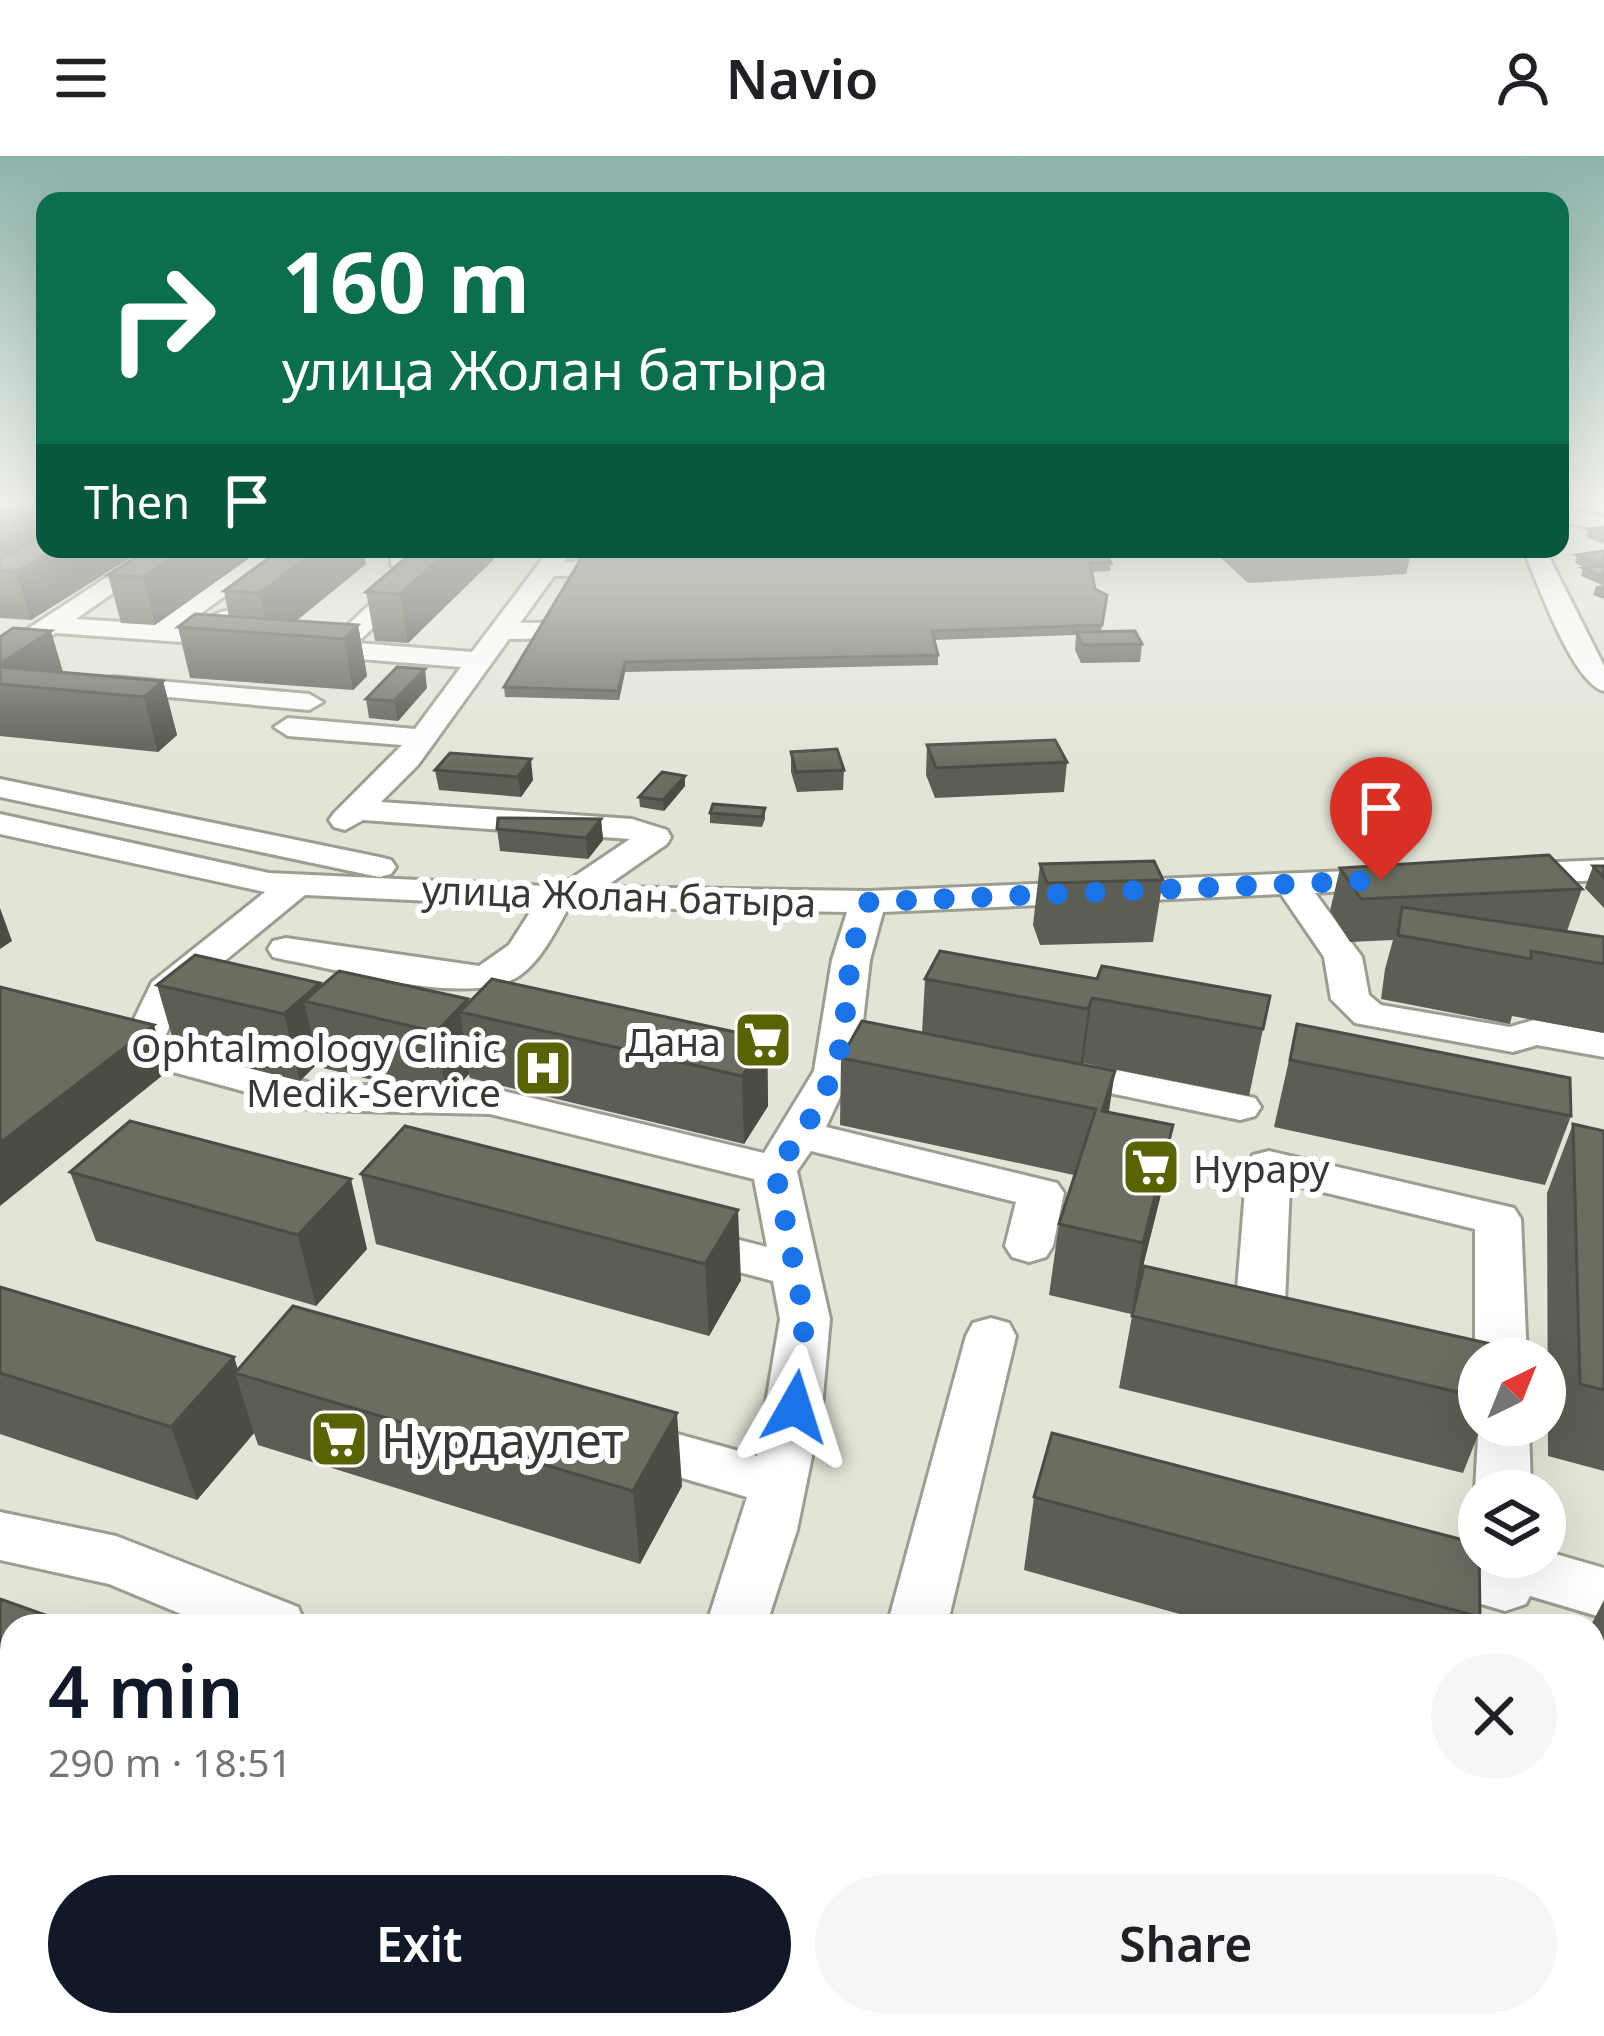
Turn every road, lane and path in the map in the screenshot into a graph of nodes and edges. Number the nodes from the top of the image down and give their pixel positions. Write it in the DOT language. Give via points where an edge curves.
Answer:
graph roads {
  1 [pos="103,590"];
  2 [pos="218,590"];
  3 [pos="399,590"];
  4 [pos="532,590"];
  5 [pos="629,590"];
  6 [pos="1553,590"];
  7 [pos="252,602"];
  8 [pos="1563,611"];
  9 [pos="1604,621"];
  10 [pos="629,629"];
  11 [pos="41,631"];
  12 [pos="501,631"];
  13 [pos="583,631"];
  14 [pos="0,633"];
  15 [pos="157,633"];
  16 [pos="603,654"];
  17 [pos="0,659"];
  18 [pos="479,661"];
  19 [pos="91,683"];
  20 [pos="1604,683"];
  21 [pos="100,712"];
  22 [pos="146,718"];
  23 [pos="422,738"];
  24 [pos="0,788"];
  25 [pos="355,810"];
  26 [pos="0,824"];
  27 [pos="303,870"];
  28 [pos="1604,870"];
  29 [pos="1470,876"];
  30 [pos="1425,878"];
  31 [pos="1292,884"];
  32 [pos="558,896"];
  33 [pos="869,902"];
  34 [pos="286,949"];
  35 [pos="1604,1045"];
  36 [pos="1022,1084"];
  37 [pos="1240,1107"];
  38 [pos="788,1152"];
  39 [pos="639,1230"];
  40 [pos="1029,1246"];
  41 [pos="797,1271"];
  42 [pos="1326,1330"];
  43 [pos="991,1336"];
  44 [pos="1482,1338"];
  45 [pos="576,1426"];
  46 [pos="778,1484"];
  47 [pos="0,1536"];
  48 [pos="1372,1550"];
  49 [pos="1505,1583"];
  50 [pos="1604,1593"];
  51 [pos="246,1614"];
  52 [pos="740,1614"];
  53 [pos="920,1614"];
  1 -- 11 [label="street"];
  2 -- 15 [label="street"];
  3 -- 18 [label="street" via="335,650"];
  4 -- 12 [label="street"];
  5 -- 13 [label="street" via="599,598"];
  6 -- 8 [label="street"];
  7 -- 15 [label="street" via="196,635"];
  8 -- 9 [label="street"];
  8 -- 20 [label="street"];
  10 -- 13 [label="street"];
  11 -- 14 [label="street"];
  11 -- 15 [label="street"];
  11 -- 17 [label="street"];
  12 -- 13 [label="street"];
  12 -- 18 [label="street"];
  13 -- 16 [label="street" via="580,654"];
  18 -- 23 [label="street"];
  19 -- 23 [label="street" via="309,702 288,728"];
  21 -- 22 [label="street"];
  23 -- 25 [label="street"];
  24 -- 27 [label="street"];
  25 -- 27 [label="street"];
  25 -- 32 [label="street" via="656,837"];
  26 -- 27 [label="street, улица Жолан батыра"];
  27 -- 32 [label="street, улица Жолан батыра"];
  27 -- 38 [label="street" via="166,990 139,1050 313,1097 490,1101"];
  28 -- 29 [label="street"];
  30 -- 31 [label="street, улица Жолан батыра"];
  31 -- 33 [label="street, улица Жолан батыра"];
  31 -- 35 [label="street" via="1342,957 1350,999 1370,1016 1513,1040 1534,1032"];
  32 -- 33 [label="street, улица Жолан батыра"];
  32 -- 34 [label="street" via="493,979"];
  33 -- 38 [label="street" via="853,935 862,1050"];
  36 -- 37 [label="street" via="1067,1094 1101,1079"];
  38 -- 40 [label="street" via="1041,1193"];
  38 -- 41 [label="street" via="777,1197"];
  39 -- 41 [label="street"];
  41 -- 46 [label="street" via="805,1319"];
  42 -- 44 [label="street" via="1261,1315 1268,1165 1498,1219"];
  43 -- 53 [label="street"];
  45 -- 46 [label="street"];
  46 -- 52 [label="street"];
  47 -- 51 [label="street" via="116,1561"];
  48 -- 49 [label="street"];
  49 -- 50 [label="street"];
}
